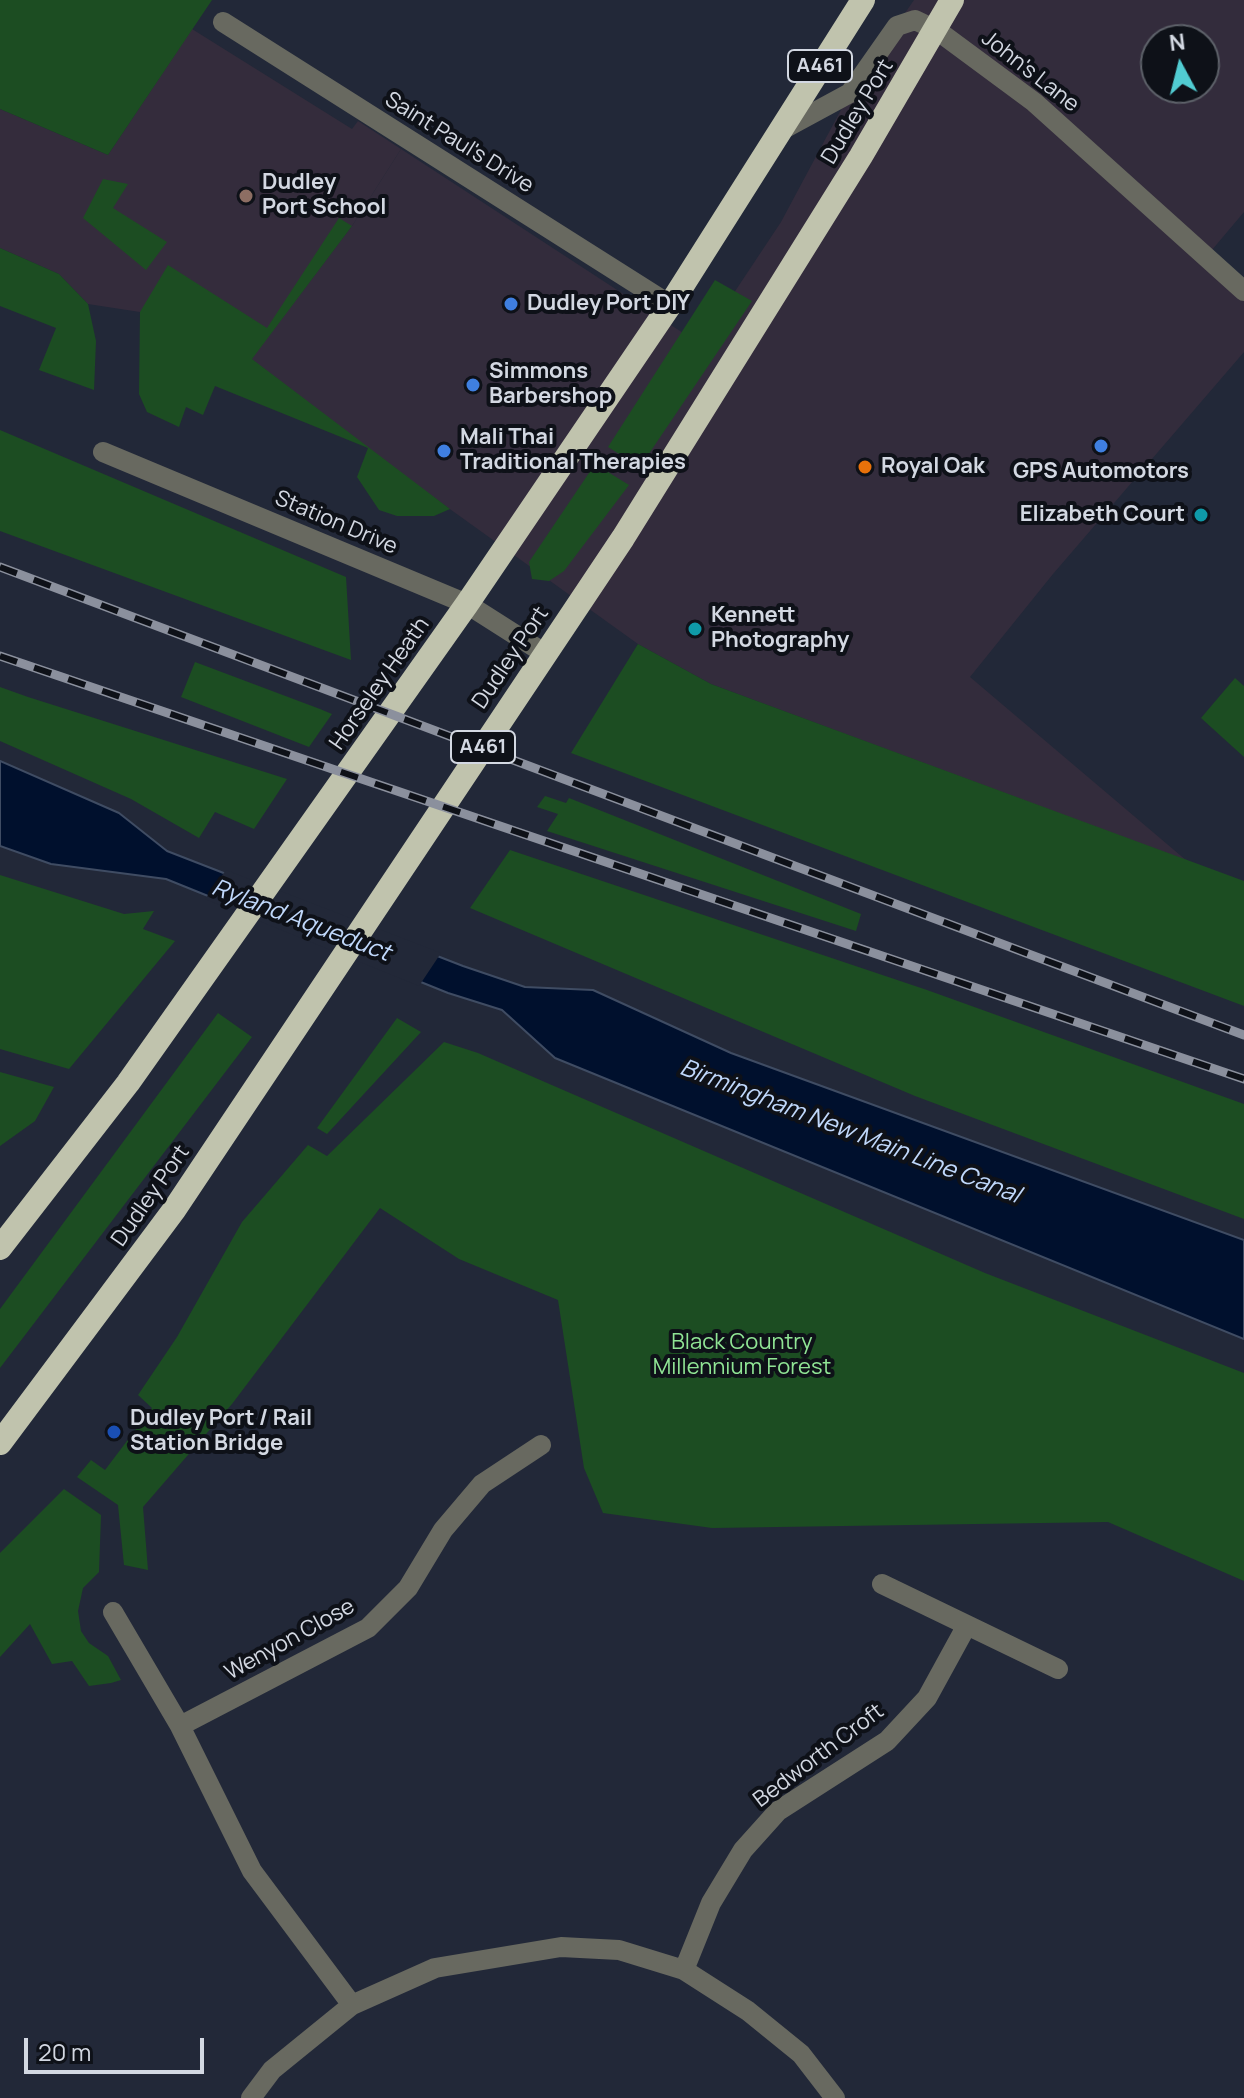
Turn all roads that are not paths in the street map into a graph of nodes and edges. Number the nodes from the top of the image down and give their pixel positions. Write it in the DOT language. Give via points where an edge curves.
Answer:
graph roads {
  1 [pos="863,0"];
  2 [pos="952,0"];
  3 [pos="223,22"];
  4 [pos="938,31"];
  5 [pos="778,132"];
  6 [pos="1244,291"];
  7 [pos="670,305"];
  8 [pos="103,452"];
  9 [pos="467,604"];
  10 [pos="544,653"];
  11 [pos="0,1248"];
  12 [pos="0,1443"];
  13 [pos="541,1445"];
  14 [pos="882,1584"];
  15 [pos="113,1612"];
  16 [pos="967,1625"];
  17 [pos="1058,1669"];
  18 [pos="180,1726"];
  19 [pos="684,1970"];
  20 [pos="352,2005"];
  21 [pos="251,2098"];
  22 [pos="835,2098"];
  1 -- 5 [label="highway, A461"];
  2 -- 4 [label="highway, Dudley Port / A461"];
  3 -- 7 [label="street, Saint Paul's Drive"];
  4 -- 5 [label="street, John's Lane" via="915,20 897,26 850,93"];
  4 -- 6 [label="street, John's Lane" via="1034,102"];
  4 -- 10 [label="highway, Dudley Port / A461" via="623,538"];
  5 -- 7 [label="highway, A461"];
  7 -- 9 [label="highway, A461"];
  8 -- 9 [label="street, Station Drive"];
  9 -- 10 [label="street, Station Drive"];
  9 -- 11 [label="highway, Horseley Heath / A461" via="128,1083"];
  10 -- 12 [label="highway, Dudley Port / A461" via="174,1210"];
  13 -- 18 [label="street, Wenyon Close" via="482,1484 443,1530 408,1588 368,1628"];
  14 -- 16 [label="street"];
  15 -- 18 [label="street"];
  16 -- 17 [label="street"];
  16 -- 19 [label="street, Bedworth Croft" via="927,1698 887,1741 778,1811 743,1850 711,1903"];
  18 -- 20 [label="street" via="252,1871"];
  19 -- 20 [label="street" via="619,1950 561,1947 435,1968"];
  19 -- 22 [label="street" via="748,2011 801,2054"];
  20 -- 21 [label="street" via="272,2070"];
}
